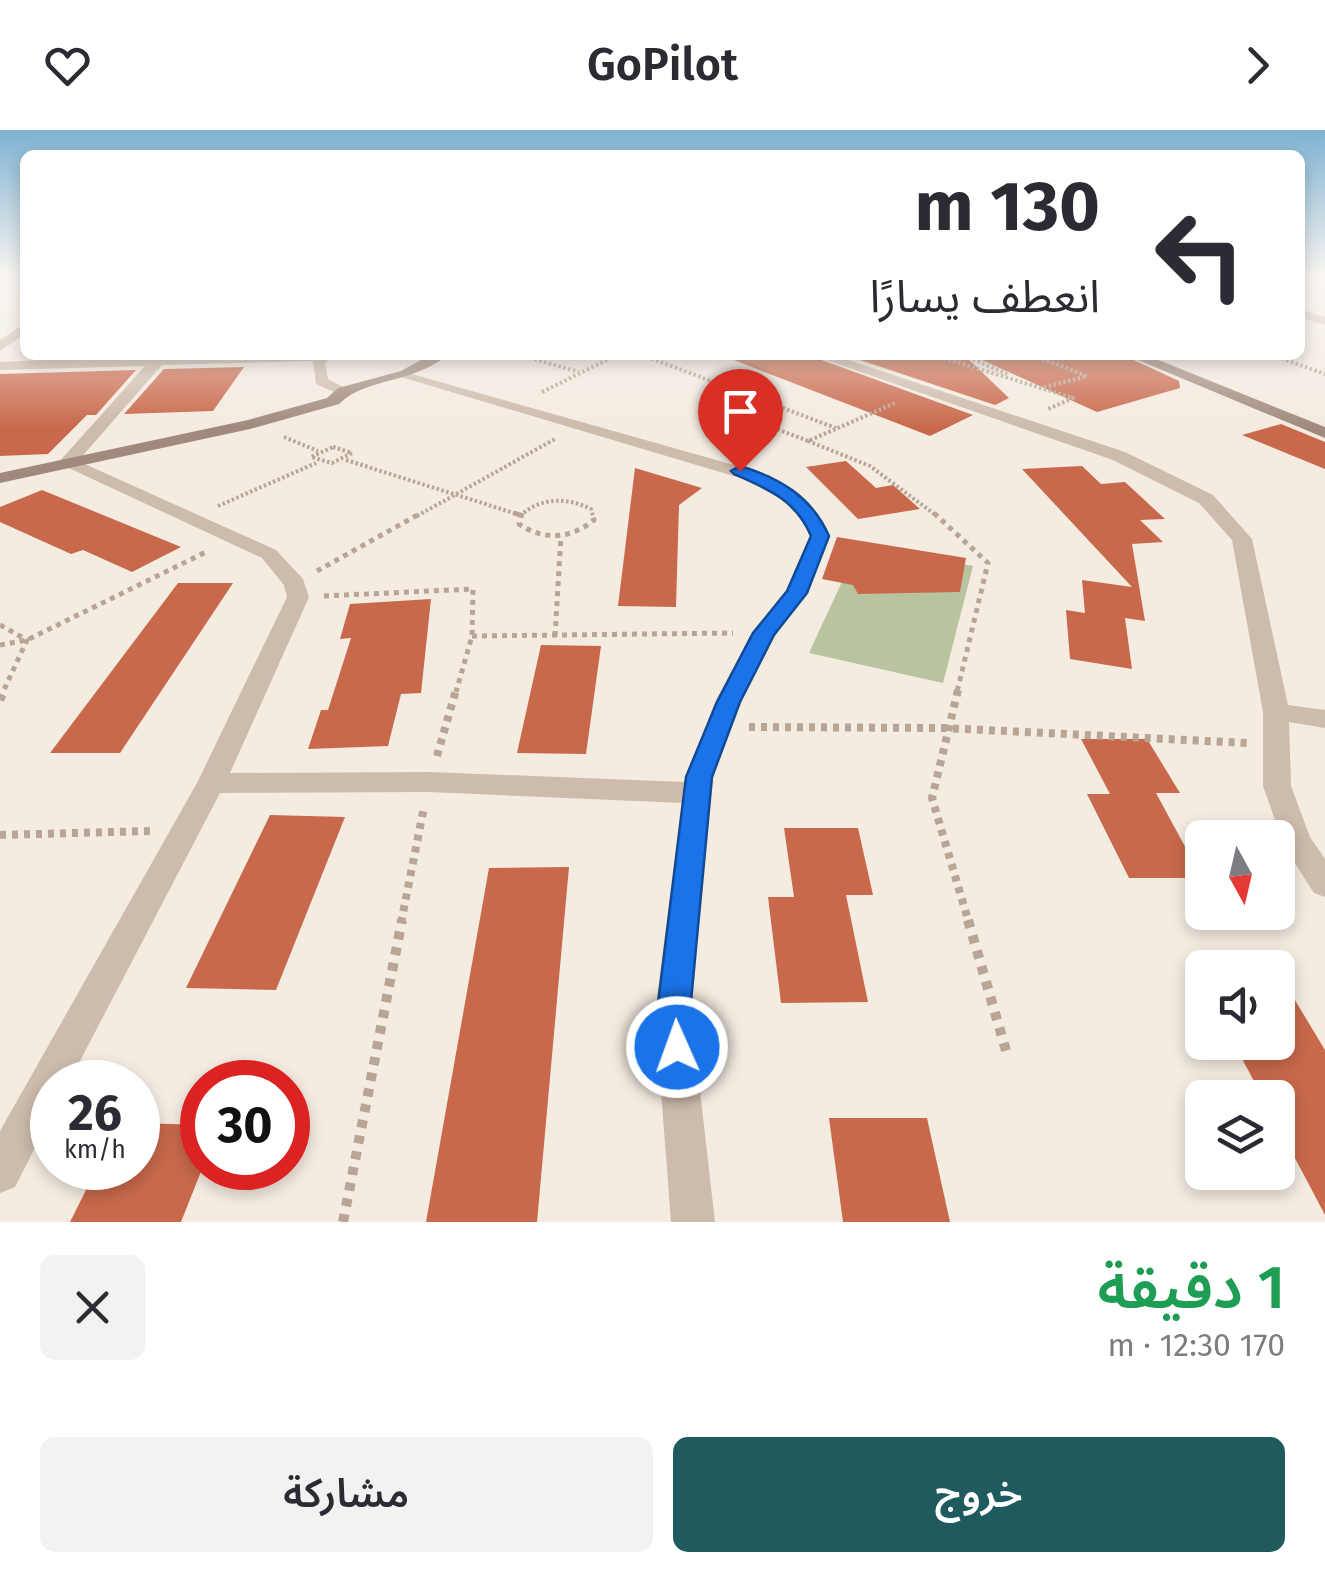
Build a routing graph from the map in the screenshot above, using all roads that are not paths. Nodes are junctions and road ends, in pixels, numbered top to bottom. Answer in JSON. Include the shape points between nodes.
{"nodes":[{"id":1,"x":20,"y":332,"type":"edge"},
{"id":2,"x":0,"y":348,"type":"edge"},
{"id":3,"x":107,"y":360,"type":"edge"},
{"id":4,"x":158,"y":360,"type":"edge"},
{"id":5,"x":322,"y":360,"type":"edge"},
{"id":6,"x":431,"y":360,"type":"edge"},
{"id":7,"x":835,"y":360,"type":"edge"},
{"id":8,"x":1145,"y":360,"type":"edge"},
{"id":9,"x":1177,"y":360,"type":"edge"},
{"id":10,"x":0,"y":366,"type":"edge"},
{"id":11,"x":406,"y":374,"type":"junction"},
{"id":12,"x":343,"y":391,"type":"junction"},
{"id":13,"x":1325,"y":418,"type":"edge"},
{"id":14,"x":1325,"y":433,"type":"edge"},
{"id":15,"x":67,"y":464,"type":"junction"},
{"id":16,"x":0,"y":478,"type":"edge"},
{"id":17,"x":1276,"y":712,"type":"junction"},
{"id":18,"x":1325,"y":720,"type":"edge"},
{"id":19,"x":211,"y":783,"type":"junction"},
{"id":20,"x":696,"y":793,"type":"junction"},
{"id":21,"x":1325,"y":884,"type":"edge"},
{"id":22,"x":0,"y":1172,"type":"edge"},
{"id":23,"x":694,"y":1222,"type":"edge"}],
"edges":[{"from":1,"to":2,"type":"street"},
{"from":3,"to":10,"type":"street"},
{"from":4,"to":15,"type":"street"},
{"from":5,"to":12,"type":"street","via":[[322,381]]},
{"from":6,"to":11,"type":"street"},
{"from":7,"to":17,"type":"street","via":[[1166,477],[1226,517],[1242,539]]},
{"from":8,"to":14,"type":"street"},
{"from":9,"to":13,"type":"street"},
{"from":11,"to":12,"type":"street"},
{"from":11,"to":20,"type":"street","via":[[716,462],[785,490],[811,515],[820,536],[797,593],[764,633],[718,726]]},
{"from":12,"to":15,"type":"street","via":[[332,401],[234,429]]},
{"from":15,"to":16,"type":"street"},
{"from":15,"to":19,"type":"street","via":[[238,536],[269,554],[296,590]]},
{"from":17,"to":18,"type":"street"},
{"from":17,"to":21,"type":"street","via":[[1277,786],[1296,840]]},
{"from":19,"to":20,"type":"street","via":[[429,782]]},
{"from":19,"to":22,"type":"street"},
{"from":20,"to":23,"type":"street","via":[[674,1012]]}]}
